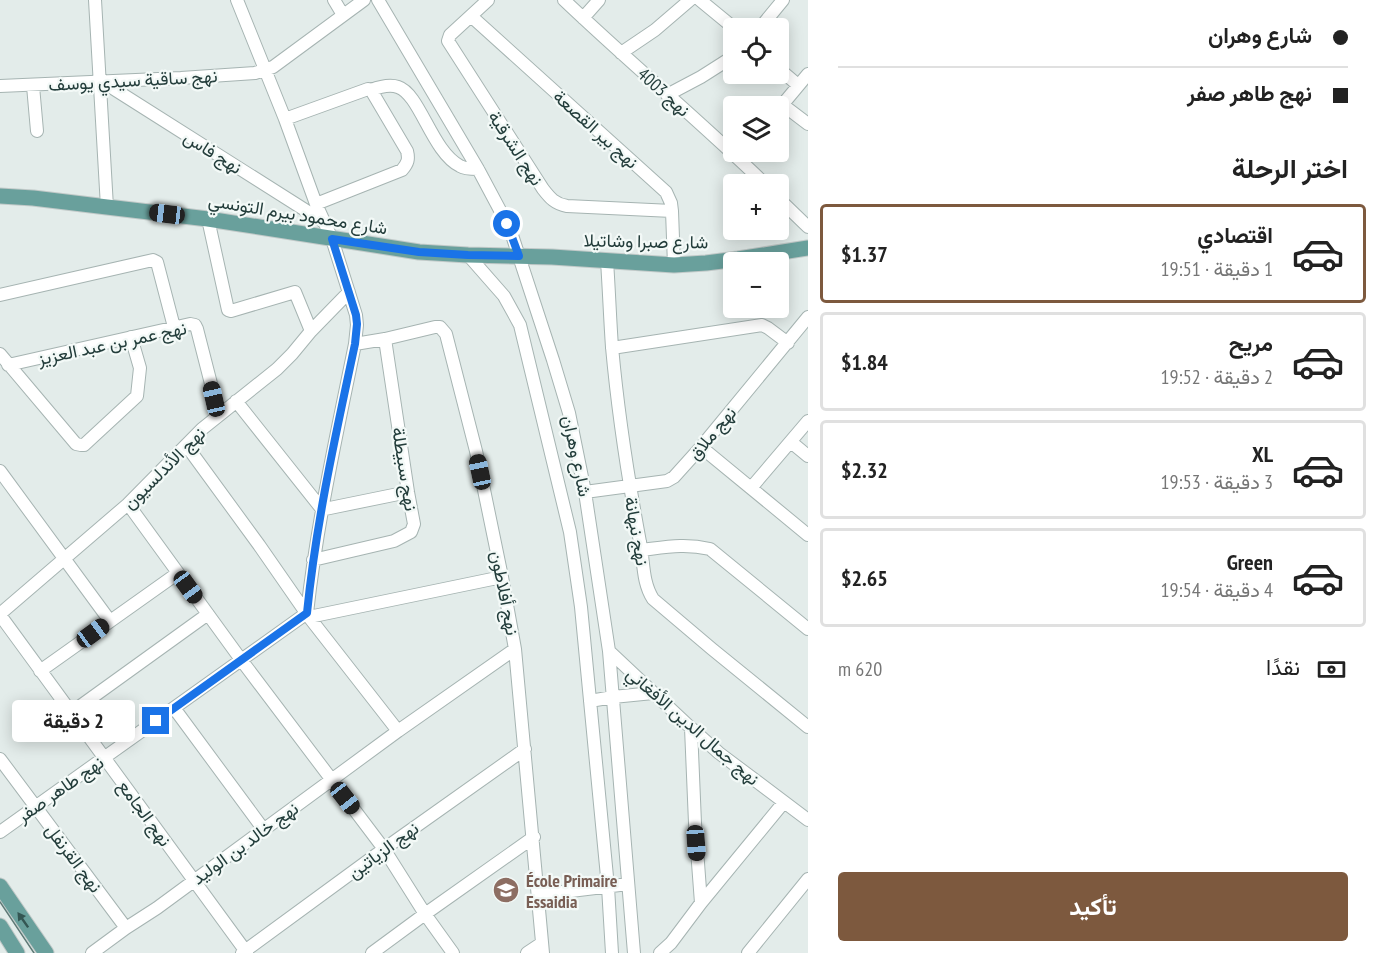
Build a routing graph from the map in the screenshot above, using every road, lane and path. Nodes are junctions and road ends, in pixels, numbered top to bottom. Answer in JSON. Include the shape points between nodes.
{"nodes":[{"id":1,"x":95,"y":0,"type":"edge"},
{"id":2,"x":237,"y":0,"type":"edge"},
{"id":3,"x":334,"y":0,"type":"edge"},
{"id":4,"x":364,"y":0,"type":"edge"},
{"id":5,"x":378,"y":0,"type":"edge"},
{"id":6,"x":488,"y":0,"type":"edge"},
{"id":7,"x":564,"y":0,"type":"edge"},
{"id":8,"x":599,"y":0,"type":"edge"},
{"id":9,"x":690,"y":0,"type":"edge"},
{"id":10,"x":700,"y":0,"type":"edge"},
{"id":11,"x":783,"y":0,"type":"edge"},
{"id":12,"x":343,"y":15,"type":"junction"},
{"id":13,"x":471,"y":16,"type":"junction"},
{"id":14,"x":583,"y":18,"type":"junction"},
{"id":15,"x":768,"y":18,"type":"edge"},
{"id":16,"x":723,"y":19,"type":"edge"},
{"id":17,"x":621,"y":52,"type":"junction"},
{"id":18,"x":723,"y":63,"type":"edge"},
{"id":19,"x":265,"y":70,"type":"junction"},
{"id":20,"x":808,"y":74,"type":"edge"},
{"id":21,"x":789,"y":77,"type":"edge"},
{"id":22,"x":101,"y":82,"type":"junction"},
{"id":23,"x":798,"y":85,"type":"junction"},
{"id":24,"x":0,"y":86,"type":"edge"},
{"id":25,"x":33,"y":86,"type":"junction"},
{"id":26,"x":371,"y":90,"type":"junction"},
{"id":27,"x":667,"y":95,"type":"junction"},
{"id":28,"x":789,"y":97,"type":"edge"},
{"id":29,"x":789,"y":112,"type":"edge"},
{"id":30,"x":285,"y":119,"type":"junction"},
{"id":31,"x":808,"y":124,"type":"edge"},
{"id":32,"x":37,"y":131,"type":"dead end"},
{"id":33,"x":723,"y":140,"type":"edge"},
{"id":34,"x":747,"y":162,"type":"edge"},
{"id":35,"x":478,"y":170,"type":"junction"},
{"id":36,"x":757,"y":174,"type":"edge"},
{"id":37,"x":0,"y":196,"type":"edge"},
{"id":38,"x":316,"y":204,"type":"junction"},
{"id":39,"x":107,"y":207,"type":"junction"},
{"id":40,"x":789,"y":209,"type":"edge"},
{"id":41,"x":672,"y":211,"type":"junction"},
{"id":42,"x":208,"y":219,"type":"junction"},
{"id":43,"x":324,"y":222,"type":"junction"},
{"id":44,"x":808,"y":227,"type":"edge"},
{"id":45,"x":332,"y":239,"type":"junction"},
{"id":46,"x":808,"y":248,"type":"edge"},
{"id":47,"x":468,"y":255,"type":"junction"},
{"id":48,"x":519,"y":256,"type":"junction"},
{"id":49,"x":607,"y":261,"type":"junction"},
{"id":50,"x":674,"y":265,"type":"junction"},
{"id":51,"x":349,"y":292,"type":"junction"},
{"id":52,"x":0,"y":295,"type":"edge"},
{"id":53,"x":808,"y":317,"type":"edge"},
{"id":54,"x":174,"y":327,"type":"junction"},
{"id":55,"x":311,"y":331,"type":"junction"},
{"id":56,"x":132,"y":337,"type":"junction"},
{"id":57,"x":385,"y":339,"type":"junction"},
{"id":58,"x":788,"y":343,"type":"junction"},
{"id":59,"x":355,"y":344,"type":"junction"},
{"id":60,"x":612,"y":348,"type":"junction"},
{"id":61,"x":0,"y":354,"type":"edge"},
{"id":62,"x":8,"y":365,"type":"junction"},
{"id":63,"x":236,"y":401,"type":"junction"},
{"id":64,"x":219,"y":415,"type":"junction"},
{"id":65,"x":808,"y":421,"type":"edge"},
{"id":66,"x":791,"y":442,"type":"junction"},
{"id":67,"x":186,"y":446,"type":"junction"},
{"id":68,"x":701,"y":447,"type":"junction"},
{"id":69,"x":808,"y":456,"type":"edge"},
{"id":70,"x":0,"y":471,"type":"edge"},
{"id":71,"x":630,"y":487,"type":"junction"},
{"id":72,"x":751,"y":488,"type":"junction"},
{"id":73,"x":408,"y":492,"type":"junction"},
{"id":74,"x":585,"y":492,"type":"junction"},
{"id":75,"x":128,"y":504,"type":"junction"},
{"id":76,"x":321,"y":508,"type":"junction"},
{"id":77,"x":808,"y":535,"type":"edge"},
{"id":78,"x":641,"y":550,"type":"junction"},
{"id":79,"x":65,"y":558,"type":"junction"},
{"id":80,"x":313,"y":560,"type":"junction"},
{"id":81,"x":178,"y":573,"type":"junction"},
{"id":82,"x":502,"y":577,"type":"junction"},
{"id":83,"x":208,"y":614,"type":"junction"},
{"id":84,"x":0,"y":615,"type":"edge"},
{"id":85,"x":308,"y":615,"type":"junction"},
{"id":86,"x":110,"y":621,"type":"junction"},
{"id":87,"x":808,"y":629,"type":"edge"},
{"id":88,"x":515,"y":648,"type":"junction"},
{"id":89,"x":609,"y":651,"type":"junction"},
{"id":90,"x":242,"y":661,"type":"junction"},
{"id":91,"x":40,"y":671,"type":"junction"},
{"id":92,"x":653,"y":693,"type":"junction"},
{"id":93,"x":613,"y":697,"type":"junction"},
{"id":94,"x":590,"y":701,"type":"junction"},
{"id":95,"x":174,"y":708,"type":"junction"},
{"id":96,"x":72,"y":712,"type":"junction"},
{"id":97,"x":808,"y":727,"type":"edge"},
{"id":98,"x":691,"y":728,"type":"junction"},
{"id":99,"x":398,"y":731,"type":"junction"},
{"id":100,"x":525,"y":749,"type":"junction"},
{"id":101,"x":104,"y":758,"type":"junction"},
{"id":102,"x":0,"y":759,"type":"edge"},
{"id":103,"x":332,"y":781,"type":"junction"},
{"id":104,"x":784,"y":802,"type":"junction"},
{"id":105,"x":34,"y":806,"type":"junction"},
{"id":106,"x":808,"y":820,"type":"edge"},
{"id":107,"x":264,"y":830,"type":"junction"},
{"id":108,"x":0,"y":832,"type":"edge"},
{"id":109,"x":534,"y":837,"type":"junction"},
{"id":110,"x":384,"y":849,"type":"junction"},
{"id":111,"x":808,"y":879,"type":"edge"},
{"id":112,"x":195,"y":880,"type":"junction"},
{"id":113,"x":628,"y":884,"type":"junction"},
{"id":114,"x":0,"y":886,"type":"edge"},
{"id":115,"x":608,"y":887,"type":"junction"},
{"id":116,"x":538,"y":895,"type":"junction"},
{"id":117,"x":701,"y":903,"type":"junction"},
{"id":118,"x":425,"y":914,"type":"junction"},
{"id":119,"x":0,"y":926,"type":"edge"},
{"id":120,"x":126,"y":928,"type":"junction"},
{"id":121,"x":543,"y":948,"type":"edge"},
{"id":122,"x":245,"y":952,"type":"edge"},
{"id":123,"x":17,"y":953,"type":"edge"},
{"id":124,"x":46,"y":953,"type":"edge"},
{"id":125,"x":92,"y":953,"type":"edge"},
{"id":126,"x":372,"y":953,"type":"edge"},
{"id":127,"x":453,"y":953,"type":"edge"},
{"id":128,"x":527,"y":953,"type":"edge"},
{"id":129,"x":612,"y":953,"type":"edge"},
{"id":130,"x":634,"y":953,"type":"edge"},
{"id":131,"x":660,"y":953,"type":"edge"},
{"id":132,"x":748,"y":953,"type":"edge"}],
"edges":[{"from":1,"to":22,"type":"street"},
{"from":2,"to":19,"type":"street"},
{"from":3,"to":12,"type":"street"},
{"from":4,"to":12,"type":"street"},
{"from":5,"to":35,"type":"street","name":"شارع وهران"},
{"from":6,"to":13,"type":"street","name":"نهج الشرقية"},
{"from":7,"to":14,"type":"street","name":"نهج 4003"},
{"from":8,"to":14,"type":"street"},
{"from":9,"to":17,"type":"street","via":[[656,30]]},
{"from":10,"to":16,"type":"street"},
{"from":11,"to":15,"type":"street"},
{"from":12,"to":19,"type":"street"},
{"from":13,"to":41,"type":"street","name":"نهج بير القصعة","via":[[666,192]]},
{"from":13,"to":41,"type":"street","name":"نهج الشرقية","via":[[450,35],[449,45],[550,198],[567,206]]},
{"from":14,"to":17,"type":"street","name":"نهج 4003"},
{"from":17,"to":27,"type":"street","name":"نهج 4003"},
{"from":18,"to":27,"type":"street"},
{"from":19,"to":22,"type":"street","name":"نهج ساقية سيدي يوسف"},
{"from":19,"to":30,"type":"street"},
{"from":20,"to":23,"type":"street"},
{"from":21,"to":23,"type":"street"},
{"from":22,"to":25,"type":"street","name":"نهج ساقية سيدي يوسف"},
{"from":22,"to":39,"type":"street"},
{"from":22,"to":43,"type":"street","name":"نهج فاس"},
{"from":23,"to":28,"type":"street"},
{"from":24,"to":25,"type":"street","name":"نهج ساقية سيدي يوسف"},
{"from":25,"to":32,"type":"street"},
{"from":26,"to":30,"type":"street"},
{"from":26,"to":35,"type":"street","via":[[400,87],[447,156],[461,167]]},
{"from":26,"to":38,"type":"street","via":[[407,151],[407,164],[402,170]]},
{"from":27,"to":33,"type":"street","name":"نهج 4003"},
{"from":29,"to":31,"type":"street"},
{"from":30,"to":38,"type":"street"},
{"from":34,"to":36,"type":"street","name":"نهج 4003"},
{"from":35,"to":48,"type":"street","name":"شارع وهران","via":[[510,229]]},
{"from":37,"to":39,"type":"main road","name":"شارع محمود بيرم التونسي"},
{"from":38,"to":43,"type":"street"},
{"from":39,"to":42,"type":"main road","name":"شارع محمود بيرم التونسي"},
{"from":40,"to":44,"type":"street"},
{"from":41,"to":50,"type":"street","name":"نهج بير القصعة"},
{"from":42,"to":45,"type":"main road","name":"شارع محمود بيرم التونسي"},
{"from":42,"to":55,"type":"street","via":[[228,310],[295,292]]},
{"from":43,"to":45,"type":"street"},
{"from":45,"to":47,"type":"main road","name":"شارع محمود بيرم التونسي"},
{"from":45,"to":51,"type":"street"},
{"from":46,"to":50,"type":"main road","name":"شارع صبرا وشاتيلا"},
{"from":47,"to":48,"type":"main road","name":"شارع محمود بيرم التونسي"},
{"from":47,"to":94,"type":"street","via":[[504,296],[520,325],[570,532]]},
{"from":48,"to":49,"type":"main road","name":"شارع صبرا وشاتيلا"},
{"from":48,"to":74,"type":"street","name":"شارع وهران","via":[[569,413]]},
{"from":49,"to":50,"type":"main road","name":"شارع صبرا وشاتيلا"},
{"from":49,"to":60,"type":"street","name":"نهج نبهانة"},
{"from":51,"to":55,"type":"street","name":"نهج الأندلسيون"},
{"from":51,"to":59,"type":"street","via":[[357,320]]},
{"from":52,"to":54,"type":"street","via":[[153,260],[157,262]]},
{"from":53,"to":58,"type":"street","name":"نهج ملاق"},
{"from":54,"to":56,"type":"street","name":"نهج عمر بن عبد العزيز"},
{"from":54,"to":64,"type":"street","name":"نهج عمر بن عبد العزيز","via":[[190,324],[198,329]]},
{"from":55,"to":63,"type":"street","name":"نهج الأندلسيون","via":[[277,369]]},
{"from":56,"to":62,"type":"street","name":"نهج عمر بن عبد العزيز"},
{"from":56,"to":62,"type":"street","via":[[140,368],[137,396],[84,445],[76,444]]},
{"from":57,"to":59,"type":"street","name":"نهج أفلاطون"},
{"from":57,"to":73,"type":"street","name":"نهج سبيطلة"},
{"from":57,"to":82,"type":"street","name":"نهج أفلاطون","via":[[435,327],[446,334]]},
{"from":58,"to":60,"type":"street","via":[[762,326]]},
{"from":58,"to":68,"type":"street","name":"نهج ملاق"},
{"from":59,"to":76,"type":"street"},
{"from":60,"to":71,"type":"street","name":"نهج نبهانة"},
{"from":61,"to":62,"type":"street"},
{"from":63,"to":64,"type":"street","name":"نهج الأندلسيون"},
{"from":63,"to":76,"type":"street"},
{"from":64,"to":67,"type":"street","name":"نهج الأندلسيون"},
{"from":65,"to":66,"type":"street"},
{"from":66,"to":69,"type":"street"},
{"from":66,"to":72,"type":"street"},
{"from":67,"to":75,"type":"street","name":"نهج الأندلسيون"},
{"from":67,"to":85,"type":"street"},
{"from":68,"to":71,"type":"street","name":"نهج ملاق","via":[[670,480]]},
{"from":68,"to":72,"type":"street"},
{"from":70,"to":79,"type":"street"},
{"from":71,"to":74,"type":"street","name":"نهج ملاق"},
{"from":71,"to":78,"type":"street","name":"نهج نبهانة"},
{"from":72,"to":77,"type":"street"},
{"from":73,"to":76,"type":"street"},
{"from":73,"to":80,"type":"street","name":"نهج سبيطلة","via":[[414,524],[411,532],[394,541]]},
{"from":74,"to":89,"type":"street","name":"شارع وهران"},
{"from":75,"to":79,"type":"street","name":"نهج الأندلسيون"},
{"from":75,"to":81,"type":"street"},
{"from":76,"to":80,"type":"street"},
{"from":78,"to":87,"type":"street","via":[[683,545],[710,549]]},
{"from":78,"to":97,"type":"street","name":"نهج نبهانة","via":[[645,582],[653,599]]},
{"from":79,"to":84,"type":"street","name":"نهج الأندلسيون"},
{"from":79,"to":86,"type":"street"},
{"from":80,"to":85,"type":"street"},
{"from":81,"to":83,"type":"street"},
{"from":81,"to":86,"type":"street"},
{"from":82,"to":85,"type":"street"},
{"from":82,"to":88,"type":"street","name":"نهج أفلاطون"},
{"from":83,"to":90,"type":"street"},
{"from":83,"to":96,"type":"street"},
{"from":84,"to":91,"type":"street","name":"نهج الجامع"},
{"from":85,"to":90,"type":"street","name":"نهج طاهر صفر"},
{"from":85,"to":99,"type":"street"},
{"from":86,"to":91,"type":"street"},
{"from":88,"to":99,"type":"street","name":"نهج خالد بن الوليد"},
{"from":88,"to":100,"type":"street","name":"نهج أفلاطون"},
{"from":89,"to":92,"type":"street","name":"نهج جمال الدين الأفغاني"},
{"from":89,"to":93,"type":"street","name":"شارع وهران"},
{"from":90,"to":95,"type":"street","name":"نهج طاهر صفر"},
{"from":90,"to":103,"type":"street"},
{"from":91,"to":96,"type":"street","name":"نهج الجامع"},
{"from":92,"to":93,"type":"street"},
{"from":92,"to":98,"type":"street","name":"نهج جمال الدين الأفغاني"},
{"from":93,"to":94,"type":"street"},
{"from":93,"to":113,"type":"street","name":"شارع وهران"},
{"from":94,"to":115,"type":"street"},
{"from":95,"to":101,"type":"street","name":"نهج طاهر صفر"},
{"from":95,"to":107,"type":"street"},
{"from":96,"to":101,"type":"street","name":"نهج الجامع"},
{"from":98,"to":104,"type":"street","name":"نهج جمال الدين الأفغاني"},
{"from":98,"to":117,"type":"street"},
{"from":99,"to":103,"type":"street","name":"نهج خالد بن الوليد"},
{"from":100,"to":109,"type":"street","name":"نهج أفلاطون"},
{"from":100,"to":110,"type":"street","name":"نهج الزياتين"},
{"from":101,"to":105,"type":"street","name":"نهج طاهر صفر"},
{"from":101,"to":112,"type":"street","name":"نهج الجامع"},
{"from":102,"to":105,"type":"street","name":"نهج القرنفل"},
{"from":103,"to":107,"type":"street","name":"نهج خالد بن الوليد"},
{"from":103,"to":110,"type":"street"},
{"from":104,"to":106,"type":"street","name":"نهج جمال الدين الأفغاني"},
{"from":104,"to":117,"type":"street"},
{"from":105,"to":108,"type":"street","name":"نهج طاهر صفر"},
{"from":105,"to":120,"type":"street","name":"نهج القرنفل"},
{"from":107,"to":112,"type":"street","name":"نهج خالد بن الوليد"},
{"from":109,"to":116,"type":"street","name":"نهج أفلاطون"},
{"from":109,"to":118,"type":"street"},
{"from":110,"to":118,"type":"street"},
{"from":110,"to":122,"type":"street","name":"نهج الزياتين"},
{"from":111,"to":132,"type":"street"},
{"from":112,"to":120,"type":"street","name":"نهج خالد بن الوليد"},
{"from":112,"to":122,"type":"street","name":"نهج الجامع"},
{"from":113,"to":115,"type":"street"},
{"from":113,"to":130,"type":"street","name":"شارع وهران"},
{"from":124,"to":114,"type":"main road","one_way":true},
{"from":115,"to":116,"type":"street"},
{"from":115,"to":129,"type":"street"},
{"from":116,"to":121,"type":"street","name":"نهج أفلاطون"},
{"from":117,"to":131,"type":"street"},
{"from":118,"to":126,"type":"street"},
{"from":118,"to":127,"type":"street"},
{"from":119,"to":123,"type":"main road"},
{"from":120,"to":125,"type":"street","name":"نهج خالد بن الوليد"},
{"from":121,"to":128,"type":"street"}]}
